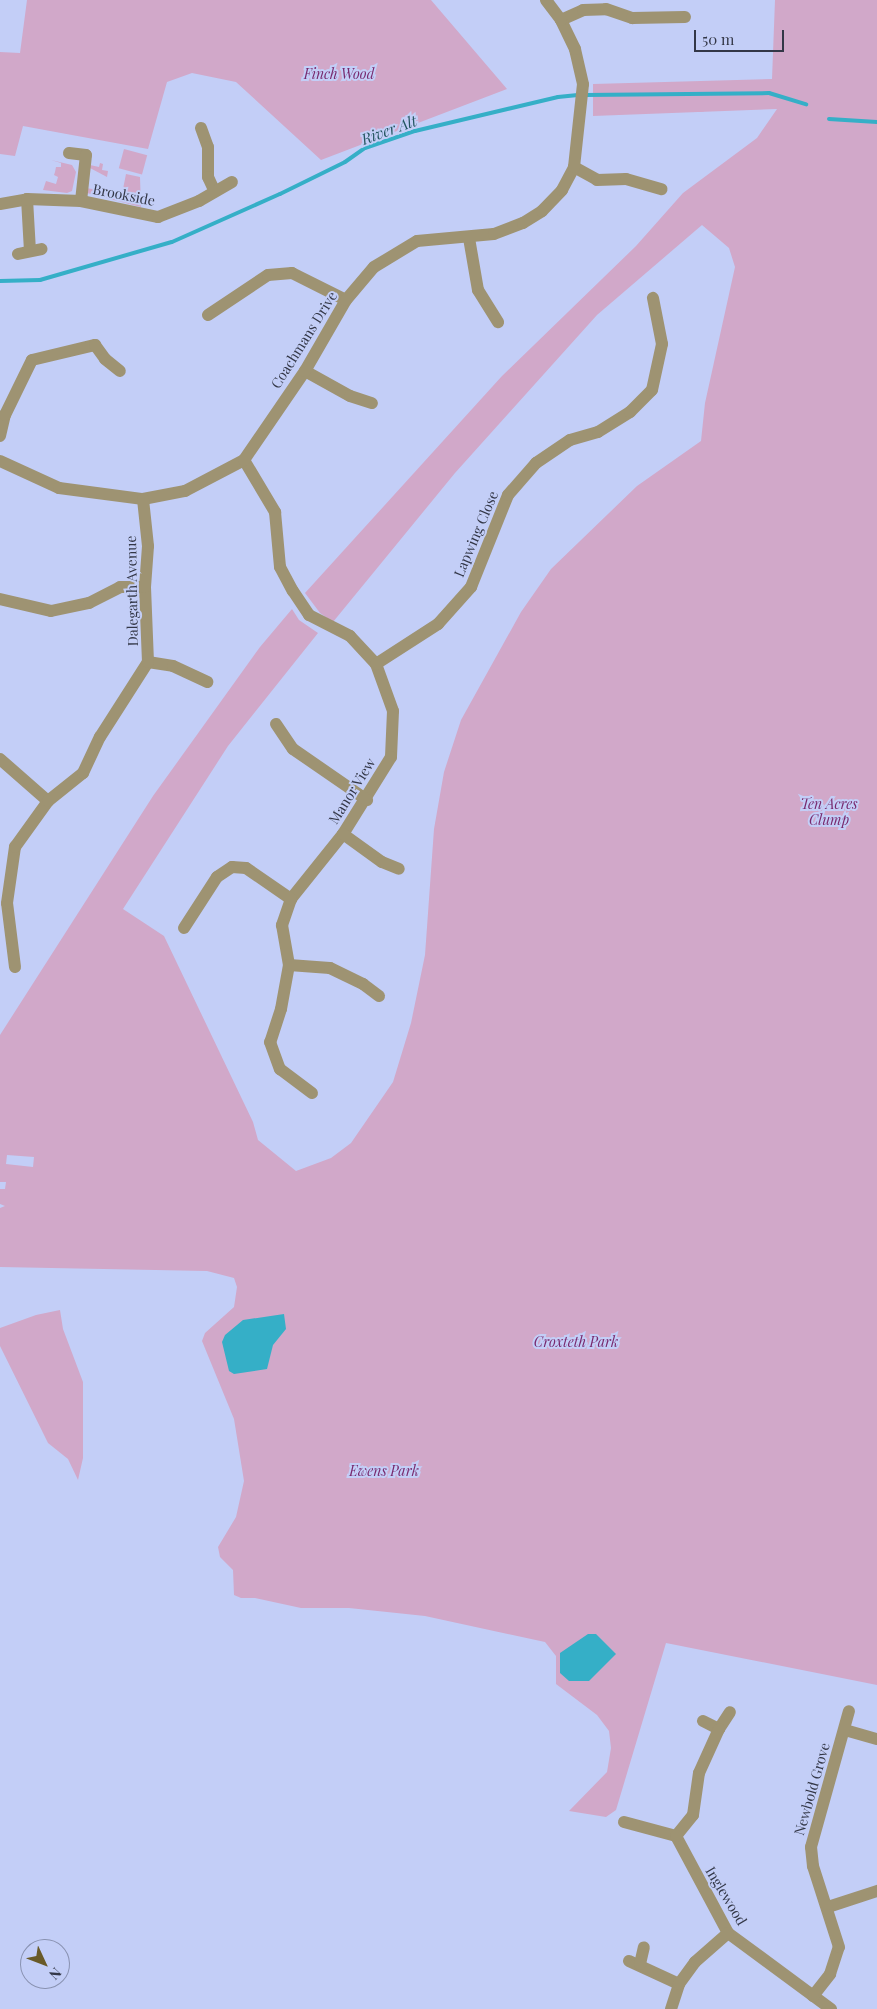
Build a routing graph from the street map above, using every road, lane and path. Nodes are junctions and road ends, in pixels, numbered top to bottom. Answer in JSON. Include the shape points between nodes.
{"nodes":[{"id":1,"x":546,"y":0,"type":"edge"},
{"id":2,"x":685,"y":17,"type":"dead end"},
{"id":3,"x":561,"y":20,"type":"junction"},
{"id":4,"x":200,"y":129,"type":"dead end"},
{"id":5,"x":69,"y":153,"type":"dead end"},
{"id":6,"x":574,"y":167,"type":"junction"},
{"id":7,"x":232,"y":182,"type":"dead end"},
{"id":8,"x":662,"y":189,"type":"dead end"},
{"id":9,"x":214,"y":190,"type":"junction"},
{"id":10,"x":27,"y":199,"type":"junction"},
{"id":11,"x":81,"y":201,"type":"junction"},
{"id":12,"x":0,"y":204,"type":"edge"},
{"id":13,"x":469,"y":238,"type":"junction"},
{"id":14,"x":30,"y":251,"type":"dead end"},
{"id":15,"x":653,"y":298,"type":"dead end"},
{"id":16,"x":346,"y":300,"type":"junction"},
{"id":17,"x":208,"y":316,"type":"dead end"},
{"id":18,"x":498,"y":322,"type":"dead end"},
{"id":19,"x":120,"y":371,"type":"dead end"},
{"id":20,"x":305,"y":371,"type":"junction"},
{"id":21,"x":372,"y":403,"type":"dead end"},
{"id":22,"x":0,"y":436,"type":"edge"},
{"id":23,"x":244,"y":460,"type":"junction"},
{"id":24,"x":0,"y":461,"type":"edge"},
{"id":25,"x":143,"y":499,"type":"junction"},
{"id":26,"x":145,"y":587,"type":"junction"},
{"id":27,"x":0,"y":599,"type":"edge"},
{"id":28,"x":148,"y":662,"type":"junction"},
{"id":29,"x":376,"y":664,"type":"junction"},
{"id":30,"x":207,"y":682,"type":"dead end"},
{"id":31,"x":276,"y":724,"type":"dead end"},
{"id":32,"x":0,"y":759,"type":"edge"},
{"id":33,"x":367,"y":800,"type":"junction"},
{"id":34,"x":48,"y":801,"type":"junction"},
{"id":35,"x":343,"y":834,"type":"junction"},
{"id":36,"x":399,"y":869,"type":"dead end"},
{"id":37,"x":291,"y":899,"type":"junction"},
{"id":38,"x":184,"y":928,"type":"dead end"},
{"id":39,"x":289,"y":966,"type":"junction"},
{"id":40,"x":15,"y":967,"type":"dead end"},
{"id":41,"x":379,"y":996,"type":"dead end"},
{"id":42,"x":312,"y":1093,"type":"dead end"},
{"id":43,"x":850,"y":1711,"type":"dead end"},
{"id":44,"x":730,"y":1712,"type":"dead end"},
{"id":45,"x":703,"y":1720,"type":"dead end"},
{"id":46,"x":719,"y":1729,"type":"junction"},
{"id":47,"x":845,"y":1730,"type":"junction"},
{"id":48,"x":877,"y":1739,"type":"edge"},
{"id":49,"x":624,"y":1822,"type":"dead end"},
{"id":50,"x":676,"y":1836,"type":"junction"},
{"id":51,"x":877,"y":1891,"type":"edge"},
{"id":52,"x":828,"y":1907,"type":"junction"},
{"id":53,"x":728,"y":1933,"type":"junction"},
{"id":54,"x":644,"y":1947,"type":"dead end"},
{"id":55,"x":679,"y":1984,"type":"junction"},
{"id":56,"x":813,"y":1996,"type":"junction"},
{"id":57,"x":670,"y":2009,"type":"edge"},
{"id":58,"x":831,"y":2009,"type":"edge"}],
"edges":[{"from":1,"to":3,"type":"street","name":"Coachmans Drive"},
{"from":2,"to":3,"type":"street","via":[[632,18],[606,9],[583,10]]},
{"from":3,"to":6,"type":"street","name":"Coachmans Drive","via":[[575,49],[582,88]]},
{"from":4,"to":9,"type":"street","via":[[208,148],[208,177]]},
{"from":5,"to":11,"type":"street","name":"Brookside","via":[[86,155]]},
{"from":6,"to":8,"type":"street","via":[[597,180],[626,179]]},
{"from":6,"to":13,"type":"street","name":"Coachmans Drive","via":[[562,190],[542,211],[523,224]]},
{"from":7,"to":9,"type":"street","name":"Brookside"},
{"from":9,"to":11,"type":"street","name":"Brookside","via":[[199,201],[158,217]]},
{"from":10,"to":11,"type":"street","name":"Brookside"},
{"from":10,"to":12,"type":"street","name":"Brookside"},
{"from":10,"to":14,"type":"street"},
{"from":13,"to":16,"type":"street","name":"Coachmans Drive","via":[[417,241],[374,267]]},
{"from":13,"to":18,"type":"street","via":[[478,290]]},
{"from":15,"to":29,"type":"street","name":"Lapwing Close","via":[[662,344],[652,390],[630,412],[598,432],[570,440],[536,463],[508,495],[472,587],[438,624]]},
{"from":16,"to":17,"type":"street","via":[[292,273],[268,275]]},
{"from":16,"to":20,"type":"street","name":"Coachmans Drive"},
{"from":19,"to":22,"type":"street","via":[[95,345],[32,360],[5,415]]},
{"from":20,"to":21,"type":"street","via":[[350,396]]},
{"from":20,"to":23,"type":"street","name":"Coachmans Drive"},
{"from":23,"to":25,"type":"street","name":"Coachmans Drive","via":[[185,491]]},
{"from":23,"to":29,"type":"street","name":"Manor View","via":[[275,512],[280,567],[293,591],[309,615],[350,636]]},
{"from":24,"to":25,"type":"street","name":"Coachmans Drive","via":[[59,488]]},
{"from":25,"to":26,"type":"street","name":"Dalegarth Avenue","via":[[148,546]]},
{"from":26,"to":27,"type":"street","via":[[120,587],[88,603],[51,611]]},
{"from":26,"to":28,"type":"street","name":"Dalegarth Avenue"},
{"from":28,"to":30,"type":"street","via":[[173,666]]},
{"from":28,"to":34,"type":"street","name":"Dalegarth Avenue","via":[[100,737],[83,773]]},
{"from":29,"to":33,"type":"street","name":"Manor View","via":[[393,711],[391,757]]},
{"from":31,"to":33,"type":"street","via":[[293,749]]},
{"from":32,"to":34,"type":"street"},
{"from":33,"to":35,"type":"street","name":"Manor View"},
{"from":34,"to":40,"type":"street","name":"Dalegarth Avenue","via":[[15,847],[7,903]]},
{"from":35,"to":36,"type":"street","via":[[382,862]]},
{"from":35,"to":37,"type":"street","name":"Manor View"},
{"from":37,"to":38,"type":"street","via":[[246,868],[232,867],[217,877]]},
{"from":37,"to":39,"type":"street","name":"Manor View","via":[[282,926]]},
{"from":39,"to":41,"type":"street","via":[[330,968]]},
{"from":39,"to":42,"type":"street","name":"Manor View","via":[[281,1009],[270,1042],[280,1069]]},
{"from":43,"to":47,"type":"street","name":"Newbold Grove"},
{"from":44,"to":46,"type":"street"},
{"from":45,"to":46,"type":"street"},
{"from":46,"to":50,"type":"street","via":[[699,1773],[692,1815]]},
{"from":47,"to":48,"type":"street","name":"Newbold Grove"},
{"from":47,"to":52,"type":"street","name":"Newbold Grove","via":[[811,1847],[813,1866]]},
{"from":49,"to":50,"type":"street"},
{"from":50,"to":53,"type":"street","name":"Inglewood"},
{"from":51,"to":52,"type":"street"},
{"from":52,"to":56,"type":"street","name":"Newbold Grove","via":[[839,1947],[830,1974]]},
{"from":53,"to":55,"type":"street","via":[[708,1948]]},
{"from":53,"to":56,"type":"street","name":"Inglewood"},
{"from":54,"to":55,"type":"street","via":[[635,1963]]},
{"from":55,"to":57,"type":"street"},
{"from":56,"to":58,"type":"street","name":"Inglewood"}]}
